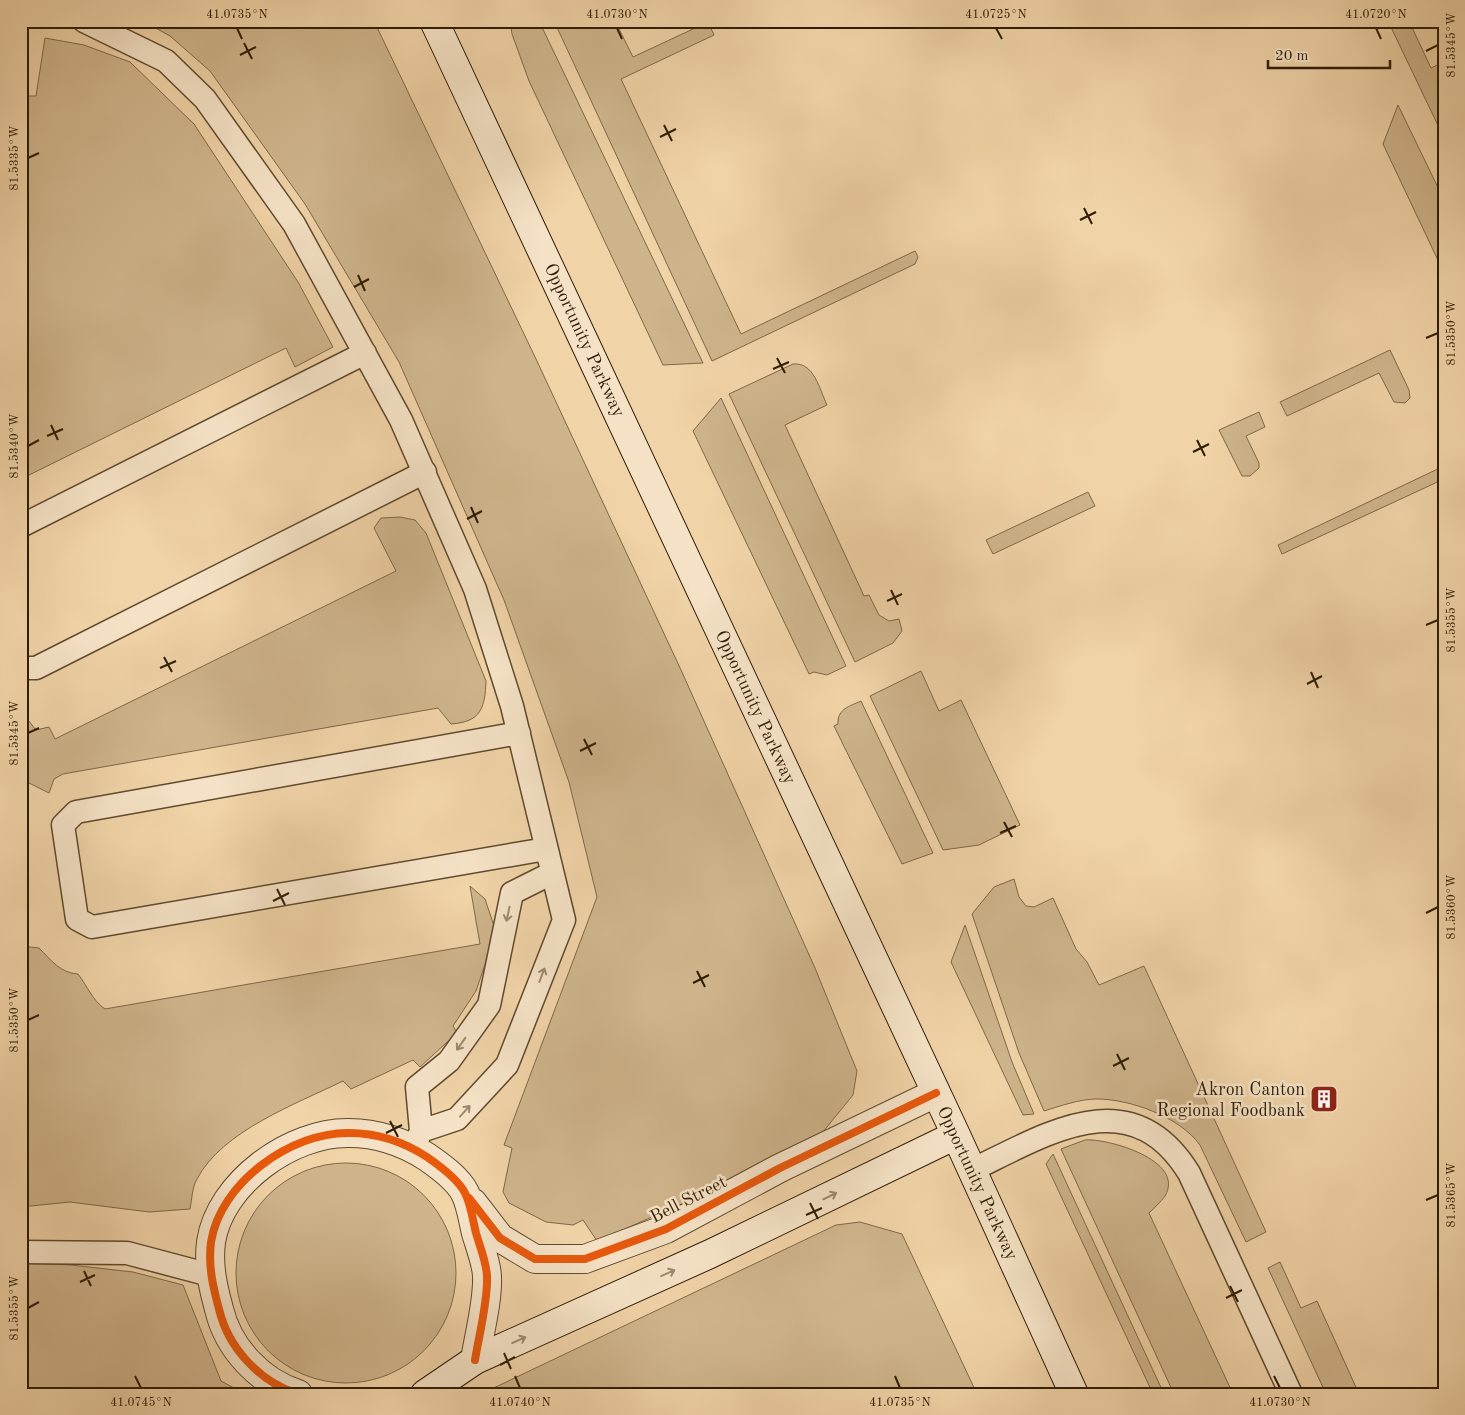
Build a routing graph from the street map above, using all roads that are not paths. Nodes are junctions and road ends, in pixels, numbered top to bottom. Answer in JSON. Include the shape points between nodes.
{"nodes":[{"id":1,"x":84,"y":21,"type":"edge"},
{"id":2,"x":434,"y":21,"type":"edge"},
{"id":3,"x":365,"y":353,"type":"junction"},
{"id":4,"x":425,"y":472,"type":"junction"},
{"id":5,"x":21,"y":526,"type":"edge"},
{"id":6,"x":21,"y":668,"type":"edge"},
{"id":7,"x":519,"y":733,"type":"junction"},
{"id":8,"x":546,"y":849,"type":"junction"},
{"id":9,"x":552,"y":873,"type":"junction"},
{"id":10,"x":936,"y":1093,"type":"junction"},
{"id":11,"x":956,"y":1135,"type":"junction"},
{"id":12,"x":417,"y":1140,"type":"junction"},
{"id":13,"x":972,"y":1170,"type":"junction"},
{"id":14,"x":465,"y":1193,"type":"junction"},
{"id":15,"x":21,"y":1252,"type":"edge"},
{"id":16,"x":210,"y":1275,"type":"junction"},
{"id":17,"x":475,"y":1360,"type":"junction"},
{"id":18,"x":298,"y":1394,"type":"edge"},
{"id":19,"x":425,"y":1394,"type":"edge"},
{"id":20,"x":1074,"y":1394,"type":"edge"},
{"id":21,"x":1291,"y":1394,"type":"edge"}],
"edges":[{"from":1,"to":3,"type":"lane","via":[[166,62],[205,99],[294,224]]},
{"from":2,"to":10,"type":"main road","name":"Opportunity Parkway"},
{"from":3,"to":4,"type":"lane","via":[[402,420]]},
{"from":3,"to":5,"type":"lane"},
{"from":4,"to":6,"type":"lane","via":[[36,668]]},
{"from":4,"to":7,"type":"lane","via":[[475,589]]},
{"from":7,"to":8,"type":"lane"},
{"from":7,"to":8,"type":"lane","via":[[76,812],[63,825],[77,919],[92,927]]},
{"from":8,"to":9,"type":"lane"},
{"from":9,"to":12,"type":"lane","one_way":true,"via":[[512,893],[489,1005],[449,1061],[417,1088]]},
{"from":12,"to":9,"type":"lane","one_way":true,"via":[[457,1119],[507,1064],[564,920]]},
{"from":10,"to":11,"type":"main road","name":"Opportunity Parkway"},
{"from":10,"to":14,"type":"main road","name":"Bell Street","via":[[780,1168],[666,1229],[585,1259],[535,1259],[500,1238]]},
{"from":11,"to":13,"type":"main road","name":"Opportunity Parkway"},
{"from":17,"to":11,"type":"main road","one_way":true,"via":[[710,1254]]},
{"from":12,"to":14,"type":"main road","name":"Bell Street"},
{"from":12,"to":16,"type":"main road","name":"Bell Street","via":[[348,1133],[307,1140],[269,1159],[242,1180],[223,1208],[211,1241]]},
{"from":13,"to":20,"type":"main road","name":"Opportunity Parkway"},
{"from":13,"to":21,"type":"lane","via":[[1049,1133],[1081,1122],[1125,1123],[1157,1137],[1171,1148],[1189,1173]]},
{"from":14,"to":17,"type":"main road","name":"Bell Street","via":[[488,1276]]},
{"from":15,"to":16,"type":"lane","via":[[127,1253]]},
{"from":16,"to":18,"type":"main road","name":"Bell Street","via":[[222,1322],[243,1357],[259,1372]]},
{"from":17,"to":19,"type":"main road"}]}
